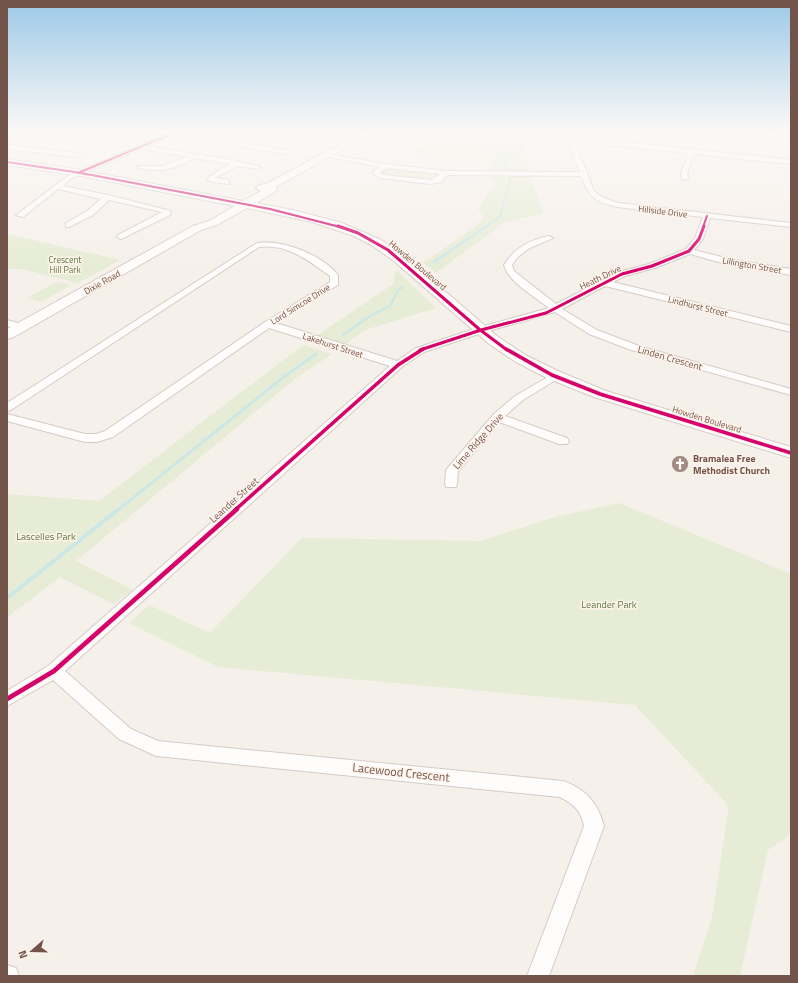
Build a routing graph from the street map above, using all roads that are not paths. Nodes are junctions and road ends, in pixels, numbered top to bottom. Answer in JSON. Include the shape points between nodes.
{"nodes":[{"id":1,"x":72,"y":177,"type":"edge"},
{"id":2,"x":98,"y":177,"type":"edge"},
{"id":3,"x":213,"y":177,"type":"edge"},
{"id":4,"x":287,"y":177,"type":"edge"},
{"id":5,"x":382,"y":177,"type":"edge"},
{"id":6,"x":441,"y":177,"type":"edge"},
{"id":7,"x":583,"y":177,"type":"edge"},
{"id":8,"x":226,"y":182,"type":"dead end"},
{"id":9,"x":57,"y":187,"type":"junction"},
{"id":10,"x":108,"y":197,"type":"junction"},
{"id":11,"x":239,"y":204,"type":"junction"},
{"id":12,"x":20,"y":216,"type":"dead end"},
{"id":13,"x":707,"y":216,"type":"junction"},
{"id":14,"x":69,"y":225,"type":"dead end"},
{"id":15,"x":791,"y":225,"type":"edge"},
{"id":16,"x":121,"y":237,"type":"dead end"},
{"id":17,"x":549,"y":238,"type":"dead end"},
{"id":18,"x":689,"y":252,"type":"junction"},
{"id":19,"x":791,"y":272,"type":"edge"},
{"id":20,"x":604,"y":283,"type":"junction"},
{"id":21,"x":556,"y":309,"type":"junction"},
{"id":22,"x":7,"y":322,"type":"edge"},
{"id":23,"x":268,"y":324,"type":"junction"},
{"id":24,"x":22,"y":327,"type":"junction"},
{"id":25,"x":791,"y":329,"type":"edge"},
{"id":26,"x":481,"y":330,"type":"junction"},
{"id":27,"x":7,"y":335,"type":"edge"},
{"id":28,"x":398,"y":365,"type":"junction"},
{"id":29,"x":555,"y":376,"type":"junction"},
{"id":30,"x":791,"y":392,"type":"edge"},
{"id":31,"x":7,"y":408,"type":"edge"},
{"id":32,"x":7,"y":417,"type":"edge"},
{"id":33,"x":497,"y":417,"type":"junction"},
{"id":34,"x":562,"y":441,"type":"dead end"},
{"id":35,"x":791,"y":453,"type":"edge"},
{"id":36,"x":451,"y":484,"type":"dead end"},
{"id":37,"x":54,"y":671,"type":"junction"},
{"id":38,"x":7,"y":699,"type":"edge"},
{"id":39,"x":538,"y":976,"type":"edge"}],
"edges":[{"from":1,"to":9,"type":"street"},
{"from":2,"to":11,"type":"street","name":"Howden Boulevard"},
{"from":3,"to":8,"type":"street","via":[[212,180]]},
{"from":4,"to":11,"type":"street","name":"Dixie Road","via":[[272,185],[272,189]]},
{"from":5,"to":6,"type":"street","via":[[431,182]]},
{"from":7,"to":13,"type":"street","name":"Hillside Drive","via":[[595,197],[604,201],[617,205]]},
{"from":9,"to":10,"type":"street"},
{"from":9,"to":12,"type":"street"},
{"from":10,"to":14,"type":"street","via":[[90,213]]},
{"from":10,"to":16,"type":"street","via":[[167,211]]},
{"from":11,"to":24,"type":"street","name":"Dixie Road","via":[[213,222]]},
{"from":11,"to":26,"type":"street","name":"Howden Boulevard","via":[[324,222],[364,236],[393,253]]},
{"from":13,"to":15,"type":"street","name":"Hillside Drive"},
{"from":13,"to":18,"type":"street","via":[[699,239]]},
{"from":17,"to":21,"type":"street","name":"Linden Crescent","via":[[536,240],[510,260],[508,265],[516,278]]},
{"from":18,"to":19,"type":"street","name":"Lillington Street","via":[[733,264]]},
{"from":18,"to":20,"type":"street","name":"Heath Drive","via":[[622,274]]},
{"from":20,"to":21,"type":"street","name":"Heath Drive"},
{"from":20,"to":25,"type":"street","name":"Lindhurst Street"},
{"from":21,"to":26,"type":"street","name":"Heath Drive"},
{"from":21,"to":30,"type":"street","name":"Linden Crescent","via":[[593,332],[634,348]]},
{"from":22,"to":24,"type":"street"},
{"from":23,"to":28,"type":"street","name":"Lakehurst Street"},
{"from":23,"to":31,"type":"street","name":"Lord Simcoe Drive","via":[[335,283],[334,275],[310,258],[281,245],[257,245]]},
{"from":23,"to":32,"type":"street","name":"Lord Simcoe Drive","via":[[109,434],[85,438]]},
{"from":24,"to":27,"type":"street","name":"Dixie Road"},
{"from":26,"to":28,"type":"street","name":"Leander Street","via":[[420,350]]},
{"from":26,"to":29,"type":"street","name":"Howden Boulevard","via":[[514,354]]},
{"from":28,"to":37,"type":"street","name":"Leander Street"},
{"from":29,"to":33,"type":"street","name":"Lime Ridge Drive","via":[[520,398]]},
{"from":29,"to":35,"type":"street","name":"Howden Boulevard","via":[[614,399]]},
{"from":33,"to":34,"type":"street"},
{"from":33,"to":36,"type":"street","name":"Lime Ridge Drive","via":[[452,470]]},
{"from":37,"to":38,"type":"street","name":"Leander Street"},
{"from":37,"to":39,"type":"street","name":"Lacewood Crescent","via":[[125,734],[156,748],[563,788],[580,799],[591,811],[594,826]]}]}
